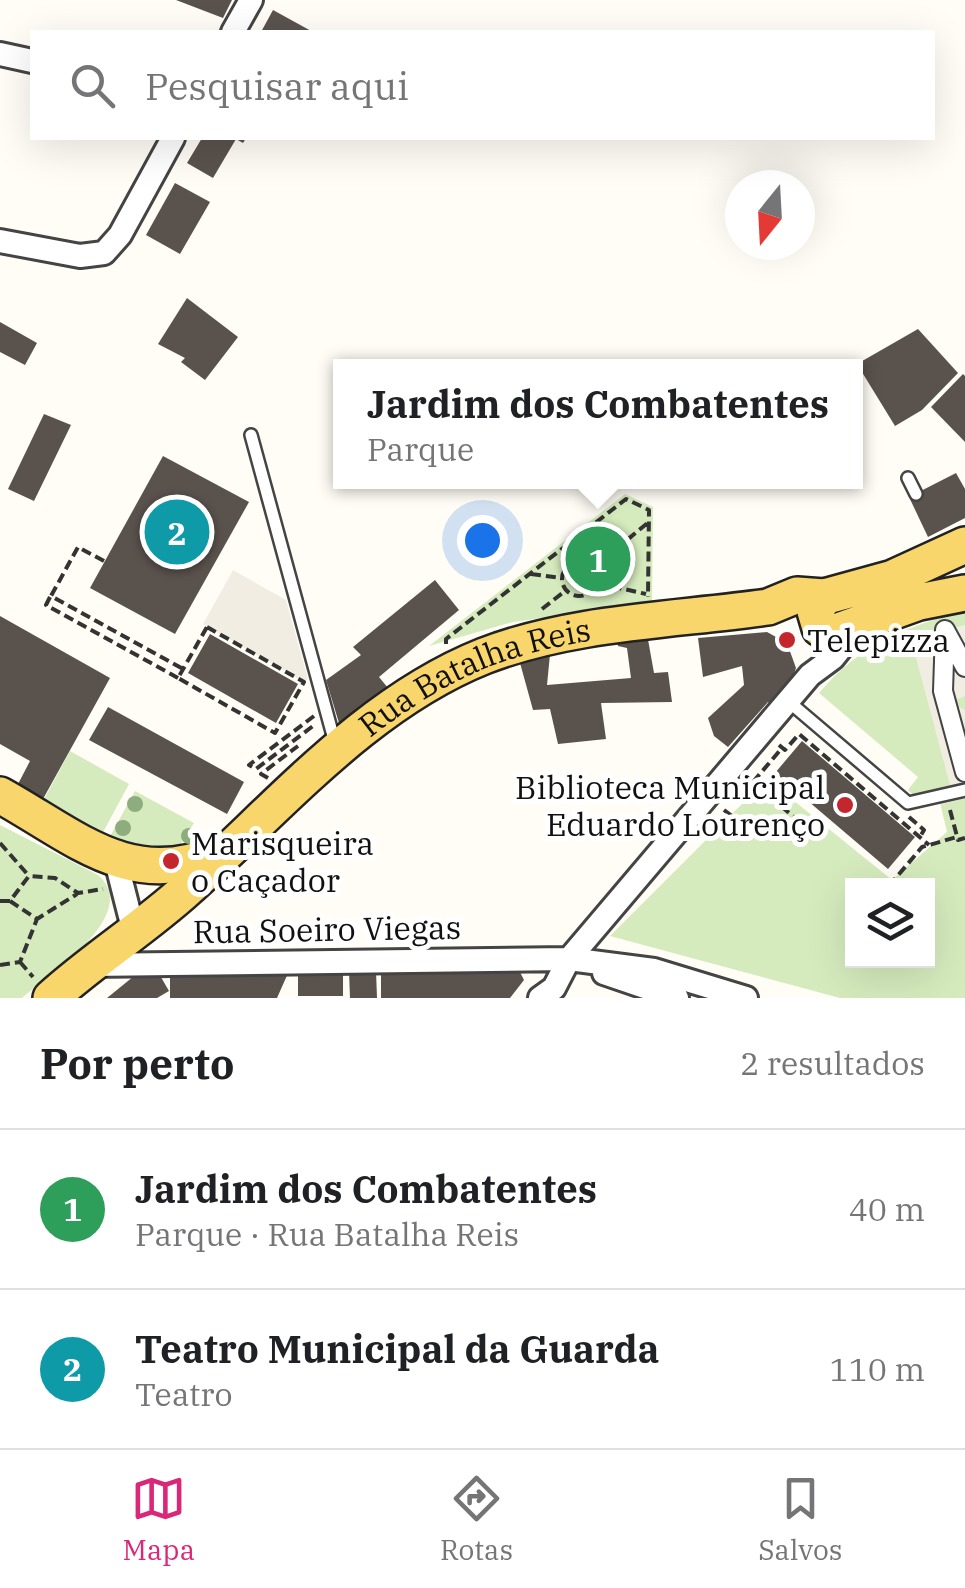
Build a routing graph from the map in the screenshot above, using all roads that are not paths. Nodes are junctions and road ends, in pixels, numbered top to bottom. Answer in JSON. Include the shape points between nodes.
{"nodes":[{"id":1,"x":251,"y":0,"type":"edge"},
{"id":2,"x":233,"y":30,"type":"edge"},
{"id":3,"x":0,"y":54,"type":"edge"},
{"id":4,"x":30,"y":61,"type":"edge"},
{"id":5,"x":173,"y":140,"type":"edge"},
{"id":6,"x":0,"y":241,"type":"edge"},
{"id":7,"x":251,"y":435,"type":"dead end"},
{"id":8,"x":908,"y":478,"type":"dead end"},
{"id":9,"x":916,"y":494,"type":"dead end"},
{"id":10,"x":948,"y":544,"type":"edge"},
{"id":11,"x":965,"y":593,"type":"edge"},
{"id":12,"x":821,"y":616,"type":"junction"},
{"id":13,"x":860,"y":625,"type":"junction"},
{"id":14,"x":965,"y":667,"type":"edge"},
{"id":15,"x":810,"y":675,"type":"junction"},
{"id":16,"x":788,"y":701,"type":"junction"},
{"id":17,"x":338,"y":752,"type":"junction"},
{"id":18,"x":965,"y":772,"type":"edge"},
{"id":19,"x":965,"y":790,"type":"edge"},
{"id":20,"x":0,"y":795,"type":"edge"},
{"id":21,"x":226,"y":850,"type":"junction"},
{"id":22,"x":116,"y":860,"type":"junction"},
{"id":23,"x":132,"y":916,"type":"junction"},
{"id":24,"x":568,"y":959,"type":"junction"},
{"id":25,"x":87,"y":965,"type":"junction"},
{"id":26,"x":51,"y":998,"type":"edge"},
{"id":27,"x":528,"y":998,"type":"edge"},
{"id":28,"x":540,"y":998,"type":"edge"},
{"id":29,"x":677,"y":998,"type":"edge"},
{"id":30,"x":746,"y":998,"type":"edge"}],
"edges":[{"from":1,"to":2,"type":"street"},
{"from":3,"to":4,"type":"street"},
{"from":5,"to":6,"type":"street","via":[[104,253],[80,256]]},
{"from":7,"to":17,"type":"lane"},
{"from":8,"to":9,"type":"lane"},
{"from":10,"to":12,"type":"main road"},
{"from":11,"to":13,"type":"main road"},
{"from":12,"to":13,"type":"main road","via":[[833,633]]},
{"from":12,"to":15,"type":"street"},
{"from":12,"to":17,"type":"main road","name":"Rua Batalha Reis","via":[[768,607],[648,609],[524,643],[445,674]]},
{"from":13,"to":15,"type":"street"},
{"from":14,"to":18,"type":"street","via":[[945,630],[943,691]]},
{"from":15,"to":16,"type":"street"},
{"from":16,"to":19,"type":"lane","via":[[908,803]]},
{"from":16,"to":24,"type":"street"},
{"from":17,"to":21,"type":"main road","name":"Rua Batalha Reis"},
{"from":20,"to":22,"type":"main road","name":"Rua Batalha Reis"},
{"from":21,"to":22,"type":"main road","name":"Rua Batalha Reis","via":[[183,868]]},
{"from":21,"to":23,"type":"main road","name":"Rua Batalha Reis","via":[[190,887]]},
{"from":22,"to":23,"type":"street"},
{"from":23,"to":25,"type":"main road","name":"Rua Batalha Reis"},
{"from":24,"to":25,"type":"street","name":"Rua Soeiro Viegas"},
{"from":24,"to":27,"type":"street","via":[[536,980]]},
{"from":24,"to":28,"type":"street","via":[[554,988]]},
{"from":24,"to":29,"type":"street"},
{"from":24,"to":30,"type":"street","via":[[654,970]]},
{"from":25,"to":26,"type":"main road","name":"Rua Batalha Reis"}]}
